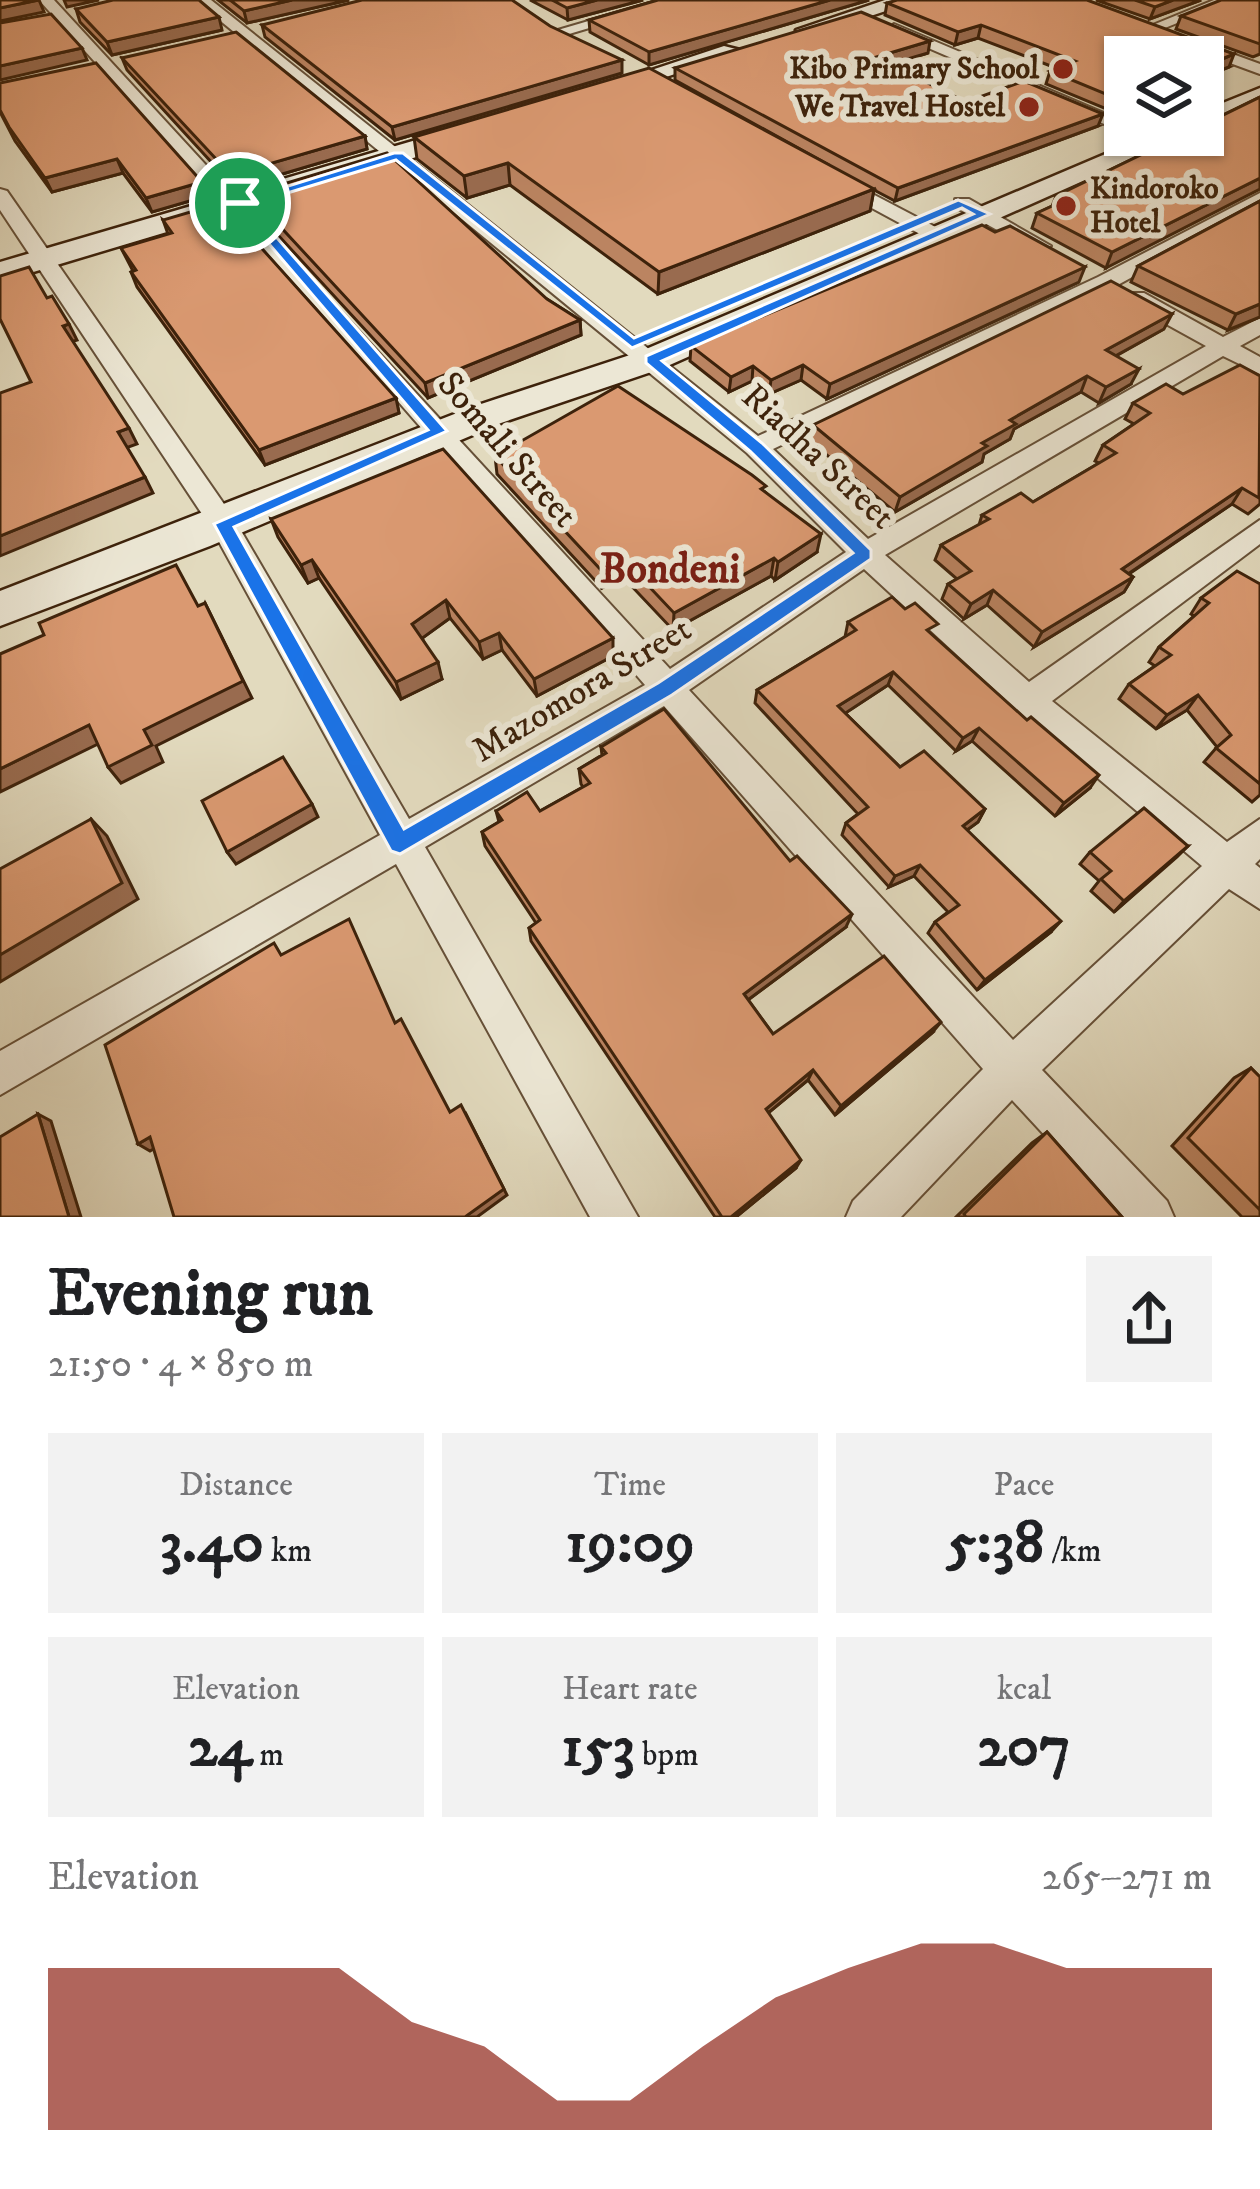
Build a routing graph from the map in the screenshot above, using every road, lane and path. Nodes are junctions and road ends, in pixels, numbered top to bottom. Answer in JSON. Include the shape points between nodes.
{"nodes":[{"id":1,"x":202,"y":0,"type":"edge"},
{"id":2,"x":676,"y":0,"type":"edge"},
{"id":3,"x":908,"y":0,"type":"edge"},
{"id":4,"x":1227,"y":0,"type":"edge"},
{"id":5,"x":58,"y":13,"type":"edge"},
{"id":6,"x":861,"y":14,"type":"junction"},
{"id":7,"x":542,"y":21,"type":"edge"},
{"id":8,"x":1130,"y":22,"type":"edge"},
{"id":9,"x":272,"y":27,"type":"edge"},
{"id":10,"x":1150,"y":29,"type":"junction"},
{"id":11,"x":249,"y":32,"type":"junction"},
{"id":12,"x":559,"y":32,"type":"junction"},
{"id":13,"x":228,"y":37,"type":"edge"},
{"id":14,"x":580,"y":43,"type":"edge"},
{"id":15,"x":1260,"y":70,"type":"edge"},
{"id":16,"x":1224,"y":87,"type":"edge"},
{"id":17,"x":1260,"y":95,"type":"edge"},
{"id":18,"x":575,"y":99,"type":"edge"},
{"id":19,"x":1224,"y":111,"type":"edge"},
{"id":20,"x":509,"y":120,"type":"edge"},
{"id":21,"x":1104,"y":121,"type":"edge"},
{"id":22,"x":1104,"y":141,"type":"edge"},
{"id":23,"x":398,"y":155,"type":"junction"},
{"id":24,"x":1108,"y":156,"type":"edge"},
{"id":25,"x":826,"y":175,"type":"edge"},
{"id":26,"x":0,"y":195,"type":"edge"},
{"id":27,"x":1260,"y":199,"type":"edge"},
{"id":28,"x":240,"y":203,"type":"junction"},
{"id":29,"x":973,"y":209,"type":"junction"},
{"id":30,"x":926,"y":230,"type":"junction"},
{"id":31,"x":44,"y":261,"type":"junction"},
{"id":32,"x":1086,"y":270,"type":"junction"},
{"id":33,"x":0,"y":272,"type":"edge"},
{"id":34,"x":1260,"y":326,"type":"edge"},
{"id":35,"x":1225,"y":346,"type":"junction"},
{"id":36,"x":642,"y":352,"type":"junction"},
{"id":37,"x":1260,"y":367,"type":"edge"},
{"id":38,"x":439,"y":431,"type":"junction"},
{"id":39,"x":756,"y":447,"type":"junction"},
{"id":40,"x":223,"y":524,"type":"junction"},
{"id":41,"x":1260,"y":530,"type":"edge"},
{"id":42,"x":865,"y":554,"type":"junction"},
{"id":43,"x":0,"y":610,"type":"edge"},
{"id":44,"x":665,"y":689,"type":"junction"},
{"id":45,"x":1028,"y":701,"type":"junction"},
{"id":46,"x":1260,"y":836,"type":"edge"},
{"id":47,"x":400,"y":844,"type":"junction"},
{"id":48,"x":1244,"y":878,"type":"edge"},
{"id":49,"x":1011,"y":1071,"type":"junction"},
{"id":50,"x":0,"y":1074,"type":"edge"},
{"id":51,"x":615,"y":1217,"type":"edge"},
{"id":52,"x":869,"y":1217,"type":"edge"},
{"id":53,"x":1151,"y":1217,"type":"edge"}],
"edges":[{"from":1,"to":11,"type":"street","name":"Riadha Street"},
{"from":2,"to":12,"type":"street"},
{"from":3,"to":6,"type":"main road"},
{"from":4,"to":10,"type":"street"},
{"from":5,"to":28,"type":"street","name":"Somali Street"},
{"from":6,"to":18,"type":"main road"},
{"from":6,"to":21,"type":"street"},
{"from":7,"to":12,"type":"street"},
{"from":8,"to":10,"type":"street"},
{"from":9,"to":11,"type":"street"},
{"from":10,"to":15,"type":"street"},
{"from":11,"to":13,"type":"street"},
{"from":11,"to":23,"type":"street","name":"Riadha Street"},
{"from":12,"to":14,"type":"street"},
{"from":15,"to":16,"type":"main road"},
{"from":17,"to":19,"type":"main road"},
{"from":20,"to":23,"type":"main road"},
{"from":22,"to":29,"type":"main road"},
{"from":23,"to":28,"type":"main road"},
{"from":23,"to":36,"type":"street","name":"Riadha Street"},
{"from":24,"to":29,"type":"main road"},
{"from":25,"to":30,"type":"street"},
{"from":26,"to":31,"type":"street"},
{"from":27,"to":32,"type":"street"},
{"from":28,"to":31,"type":"main road"},
{"from":28,"to":38,"type":"street","name":"Somali Street"},
{"from":29,"to":30,"type":"main road"},
{"from":29,"to":32,"type":"street"},
{"from":30,"to":36,"type":"main road"},
{"from":31,"to":33,"type":"main road"},
{"from":31,"to":40,"type":"street"},
{"from":32,"to":35,"type":"street"},
{"from":32,"to":39,"type":"street"},
{"from":34,"to":35,"type":"street","name":"Mazomora Street"},
{"from":35,"to":37,"type":"street"},
{"from":35,"to":42,"type":"street","name":"Mazomora Street"},
{"from":36,"to":38,"type":"main road"},
{"from":36,"to":39,"type":"street","name":"Riadha Street"},
{"from":38,"to":40,"type":"main road"},
{"from":38,"to":44,"type":"street","name":"Somali Street"},
{"from":39,"to":42,"type":"street","name":"Riadha Street"},
{"from":40,"to":43,"type":"main road"},
{"from":40,"to":47,"type":"street"},
{"from":41,"to":45,"type":"street"},
{"from":42,"to":44,"type":"street","name":"Mazomora Street"},
{"from":42,"to":45,"type":"street","name":"Riadha Street"},
{"from":44,"to":47,"type":"street","name":"Mazomora Street"},
{"from":44,"to":49,"type":"street","name":"Somali Street"},
{"from":45,"to":48,"type":"street","name":"Riadha Street"},
{"from":46,"to":48,"type":"street"},
{"from":47,"to":50,"type":"street","name":"Mazomora Street"},
{"from":47,"to":51,"type":"street"},
{"from":48,"to":49,"type":"street"},
{"from":49,"to":52,"type":"street"},
{"from":49,"to":53,"type":"street","name":"Somali Street"}]}
